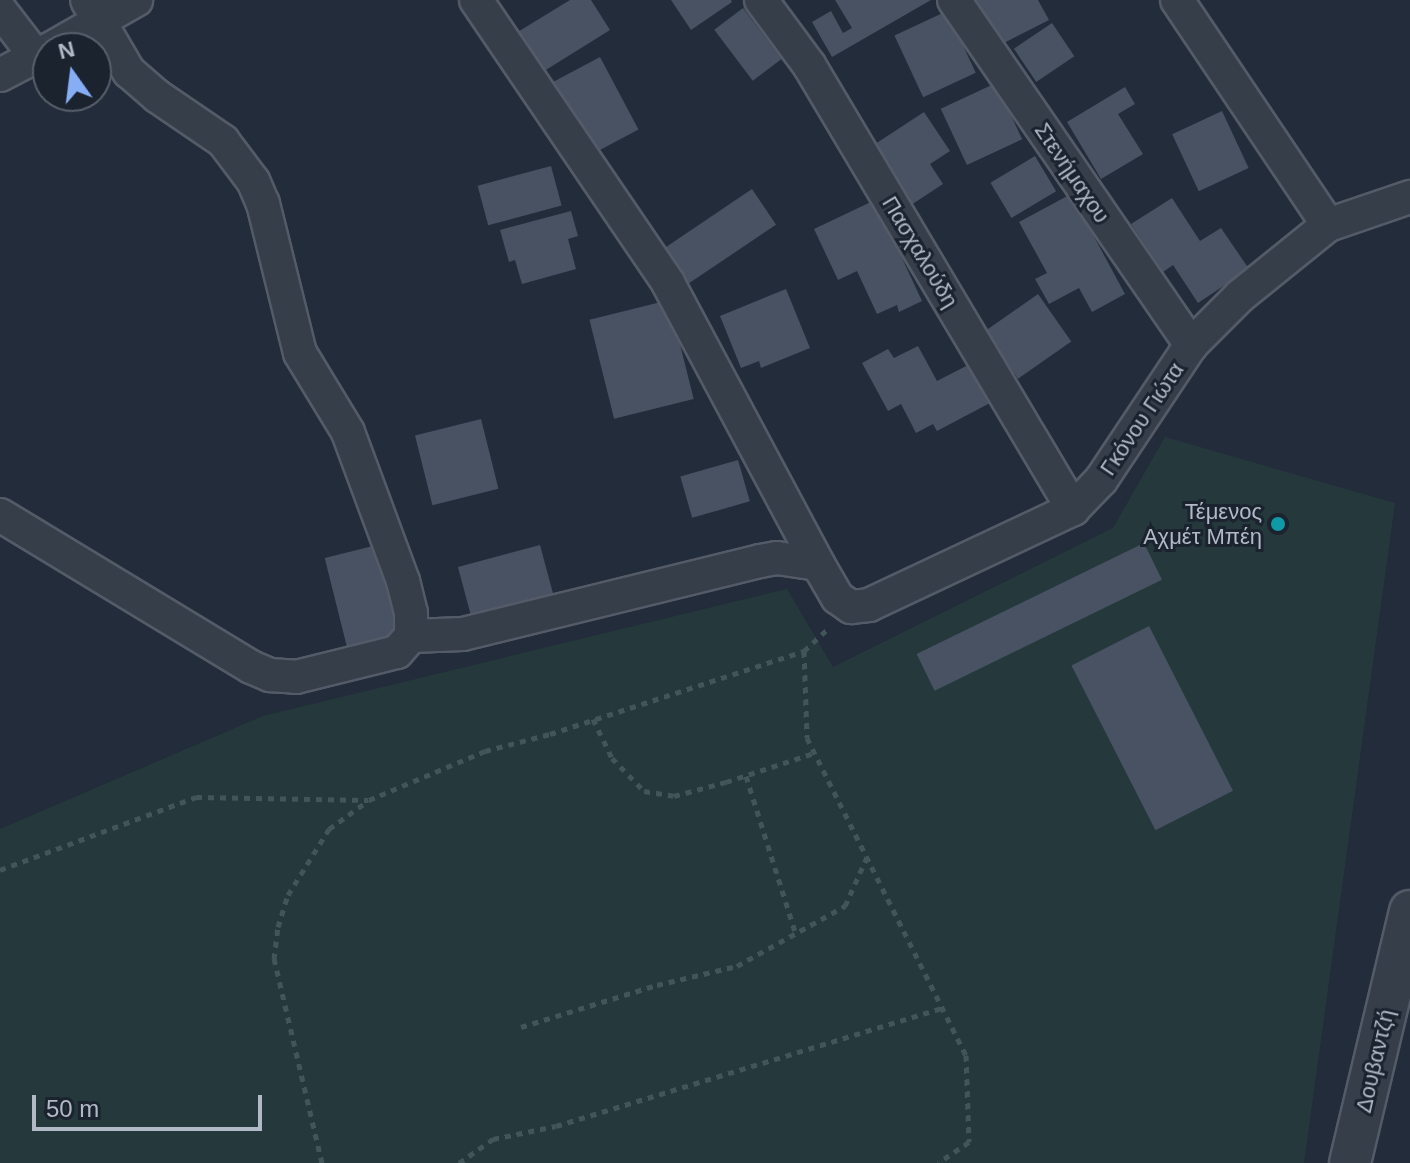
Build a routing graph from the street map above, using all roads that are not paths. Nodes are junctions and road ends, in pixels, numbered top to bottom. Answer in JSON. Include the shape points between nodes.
{"nodes":[{"id":1,"x":136,"y":0,"type":"edge"},
{"id":2,"x":476,"y":0,"type":"edge"},
{"id":3,"x":761,"y":0,"type":"edge"},
{"id":4,"x":954,"y":0,"type":"edge"},
{"id":5,"x":1177,"y":0,"type":"edge"},
{"id":6,"x":0,"y":10,"type":"edge"},
{"id":7,"x":94,"y":10,"type":"edge"},
{"id":8,"x":68,"y":32,"type":"edge"},
{"id":9,"x":32,"y":40,"type":"edge"},
{"id":10,"x":32,"y":59,"type":"edge"},
{"id":11,"x":0,"y":75,"type":"edge"},
{"id":12,"x":1410,"y":197,"type":"edge"},
{"id":13,"x":1328,"y":225,"type":"junction"},
{"id":14,"x":1191,"y":345,"type":"junction"},
{"id":15,"x":1073,"y":509,"type":"junction"},
{"id":16,"x":0,"y":515,"type":"edge"},
{"id":17,"x":818,"y":564,"type":"junction"},
{"id":18,"x":411,"y":636,"type":"junction"},
{"id":19,"x":1410,"y":911,"type":"edge"},
{"id":20,"x":1404,"y":963,"type":"edge"},
{"id":21,"x":1350,"y":1163,"type":"edge"}],
"edges":[{"from":1,"to":7,"type":"street"},
{"from":2,"to":17,"type":"street","via":[[668,283]]},
{"from":3,"to":15,"type":"street","name":"Πασχαλούδη","via":[[809,65]]},
{"from":4,"to":14,"type":"street","name":"Στενήμαχου"},
{"from":5,"to":13,"type":"street"},
{"from":6,"to":9,"type":"street"},
{"from":7,"to":8,"type":"street"},
{"from":7,"to":18,"type":"street","via":[[141,85],[223,141],[253,181],[300,353],[348,432],[403,581]]},
{"from":10,"to":11,"type":"street"},
{"from":12,"to":13,"type":"street","name":"Γκόνου Γιώτα"},
{"from":13,"to":14,"type":"street","name":"Γκόνου Γιώτα","via":[[1240,296]]},
{"from":14,"to":15,"type":"street","name":"Γκόνου Γιώτα","via":[[1101,480]]},
{"from":15,"to":17,"type":"street","name":"Γκόνου Γιώτα","via":[[869,605],[851,607],[838,598]]},
{"from":16,"to":18,"type":"street","via":[[270,675],[296,677],[397,652]]},
{"from":17,"to":18,"type":"street","via":[[760,561],[463,634]]},
{"from":19,"to":20,"type":"street","name":"Δουβαντζή"},
{"from":20,"to":21,"type":"street","name":"Δουβαντζή"}]}
